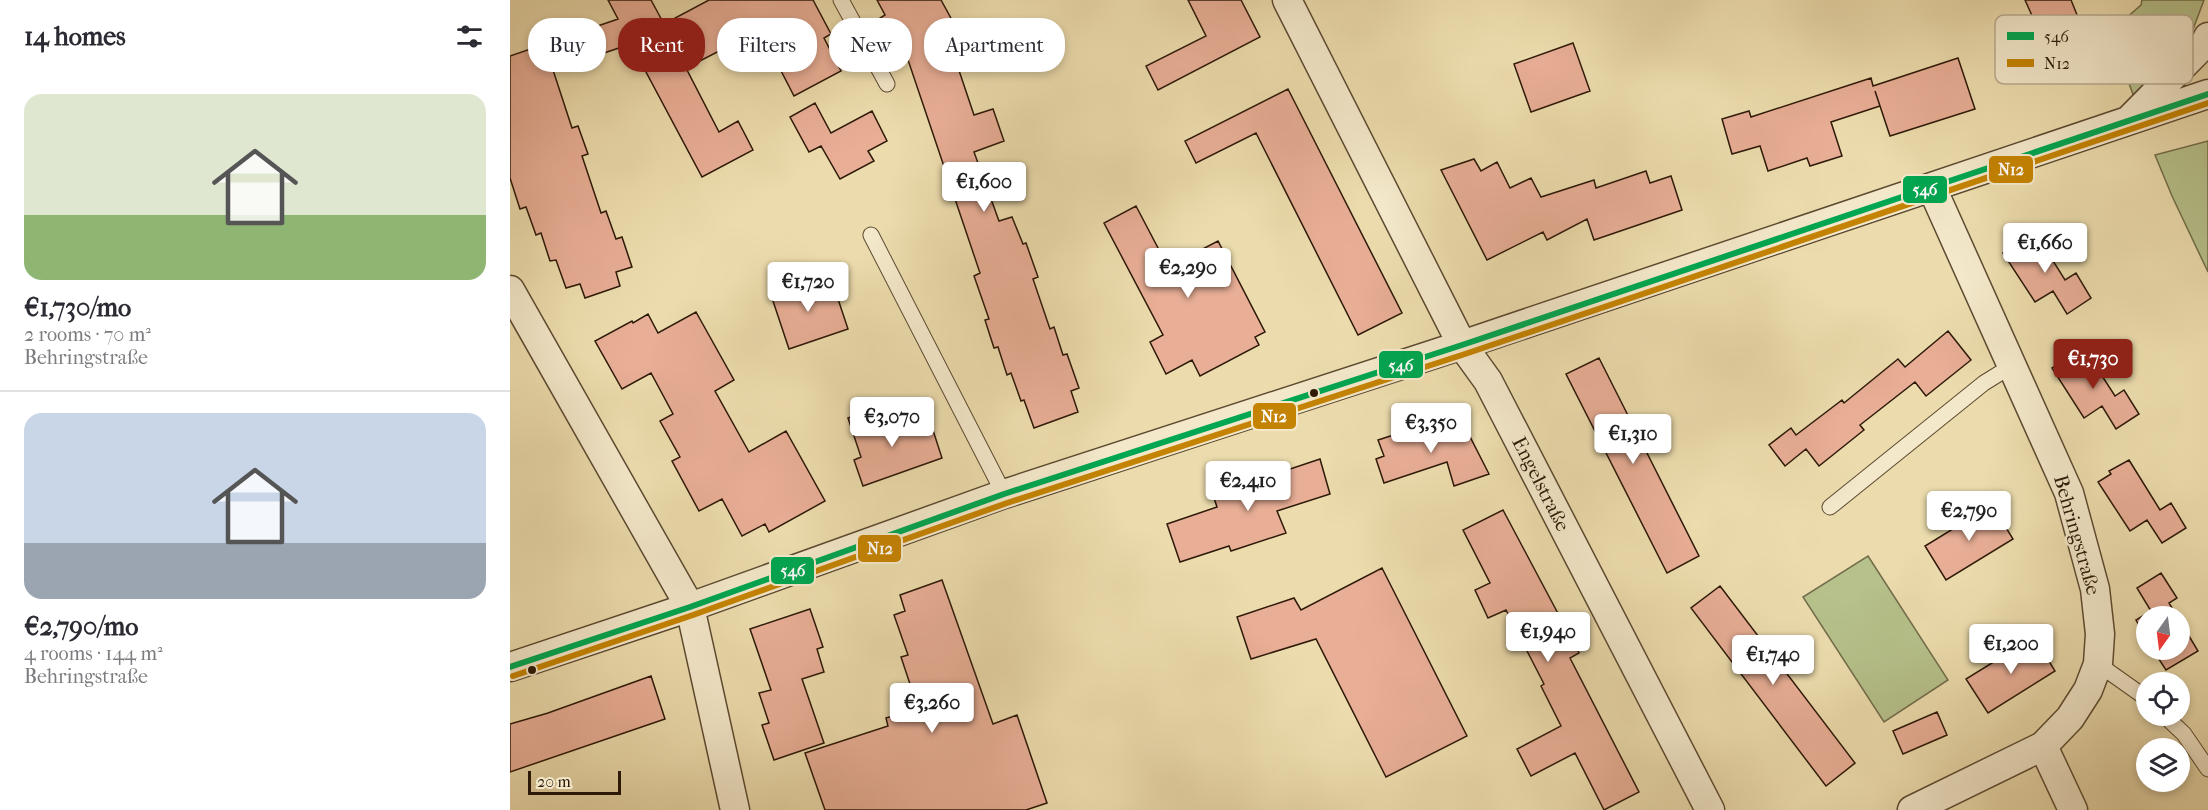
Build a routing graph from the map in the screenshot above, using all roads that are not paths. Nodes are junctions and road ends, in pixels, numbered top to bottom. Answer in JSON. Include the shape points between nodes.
{"nodes":[{"id":1,"x":841,"y":0,"type":"edge"},
{"id":2,"x":1287,"y":0,"type":"edge"},
{"id":3,"x":2208,"y":37,"type":"edge"},
{"id":4,"x":2193,"y":55,"type":"edge"},
{"id":5,"x":887,"y":84,"type":"dead end"},
{"id":6,"x":2165,"y":84,"type":"edge"},
{"id":7,"x":2208,"y":94,"type":"edge"},
{"id":8,"x":2127,"y":122,"type":"junction"},
{"id":9,"x":1932,"y":188,"type":"junction"},
{"id":10,"x":871,"y":235,"type":"dead end"},
{"id":11,"x":510,"y":290,"type":"edge"},
{"id":12,"x":1462,"y":345,"type":"junction"},
{"id":13,"x":2013,"y":365,"type":"junction"},
{"id":14,"x":1004,"y":494,"type":"junction"},
{"id":15,"x":1830,"y":507,"type":"dead end"},
{"id":16,"x":690,"y":607,"type":"junction"},
{"id":17,"x":2098,"y":664,"type":"junction"},
{"id":18,"x":510,"y":667,"type":"edge"},
{"id":19,"x":2136,"y":691,"type":"edge"},
{"id":20,"x":2176,"y":726,"type":"edge"},
{"id":21,"x":2043,"y":746,"type":"junction"},
{"id":22,"x":2208,"y":769,"type":"edge"},
{"id":23,"x":735,"y":810,"type":"edge"},
{"id":24,"x":1710,"y":810,"type":"edge"},
{"id":25,"x":1912,"y":810,"type":"edge"},
{"id":26,"x":2073,"y":810,"type":"edge"}],
"edges":[{"from":1,"to":5,"type":"lane"},
{"from":2,"to":12,"type":"street","name":"Engelstraße"},
{"from":3,"to":4,"type":"street"},
{"from":6,"to":8,"type":"street"},
{"from":7,"to":8,"type":"street"},
{"from":8,"to":9,"type":"street"},
{"from":9,"to":12,"type":"street"},
{"from":9,"to":13,"type":"street","name":"Behringstraße"},
{"from":10,"to":14,"type":"lane"},
{"from":11,"to":16,"type":"street"},
{"from":12,"to":14,"type":"street"},
{"from":12,"to":24,"type":"street","name":"Engelstraße","via":[[1488,381]]},
{"from":13,"to":15,"type":"lane","via":[[1984,383]]},
{"from":13,"to":17,"type":"street","name":"Behringstraße","via":[[2069,493],[2095,589],[2100,634]]},
{"from":14,"to":16,"type":"street"},
{"from":16,"to":18,"type":"street"},
{"from":16,"to":23,"type":"street"},
{"from":17,"to":19,"type":"lane"},
{"from":17,"to":21,"type":"street","name":"Behringstraße","via":[[2088,690],[2070,718]]},
{"from":20,"to":22,"type":"lane"},
{"from":21,"to":25,"type":"street","name":"Behringstraße"},
{"from":21,"to":26,"type":"street"}]}
